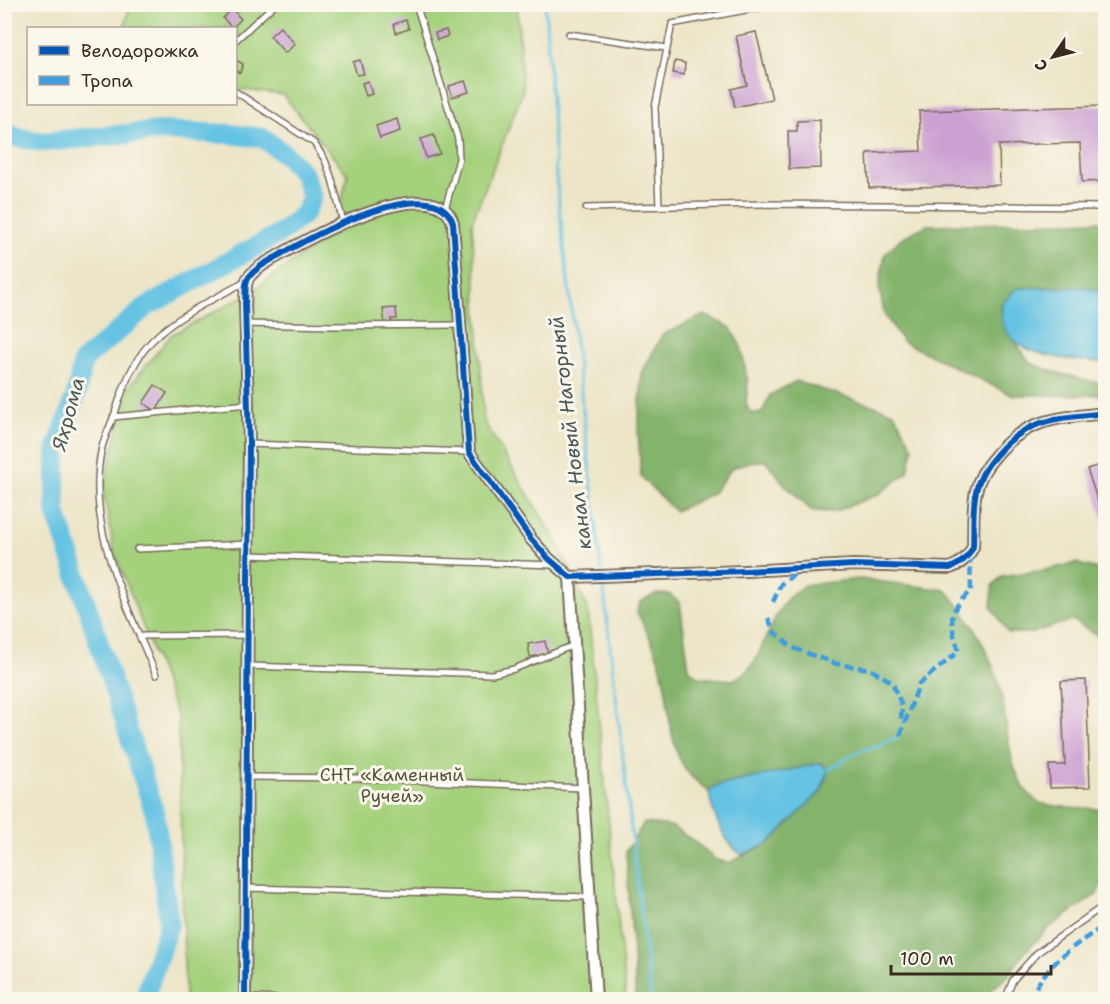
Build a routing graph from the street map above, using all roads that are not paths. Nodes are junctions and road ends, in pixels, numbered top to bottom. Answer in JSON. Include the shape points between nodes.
{"nodes":[{"id":1,"x":275,"y":4,"type":"edge"},
{"id":2,"x":416,"y":4,"type":"edge"},
{"id":3,"x":777,"y":4,"type":"edge"},
{"id":4,"x":569,"y":34,"type":"dead end"},
{"id":5,"x":237,"y":39,"type":"edge"},
{"id":6,"x":668,"y":48,"type":"junction"},
{"id":7,"x":237,"y":93,"type":"edge"},
{"id":8,"x":659,"y":206,"type":"junction"},
{"id":9,"x":1106,"y":207,"type":"edge"},
{"id":10,"x":586,"y":208,"type":"dead end"},
{"id":11,"x":445,"y":209,"type":"junction"},
{"id":12,"x":344,"y":222,"type":"junction"},
{"id":13,"x":247,"y":281,"type":"junction"},
{"id":14,"x":245,"y":324,"type":"junction"},
{"id":15,"x":460,"y":325,"type":"junction"},
{"id":16,"x":248,"y":404,"type":"junction"},
{"id":17,"x":1106,"y":413,"type":"edge"},
{"id":18,"x":113,"y":417,"type":"junction"},
{"id":19,"x":249,"y":444,"type":"junction"},
{"id":20,"x":469,"y":452,"type":"junction"},
{"id":21,"x":138,"y":549,"type":"dead end"},
{"id":22,"x":248,"y":549,"type":"junction"},
{"id":23,"x":555,"y":565,"type":"junction"},
{"id":24,"x":570,"y":577,"type":"junction"},
{"id":25,"x":247,"y":635,"type":"junction"},
{"id":26,"x":140,"y":636,"type":"junction"},
{"id":27,"x":574,"y":645,"type":"junction"},
{"id":28,"x":247,"y":666,"type":"junction"},
{"id":29,"x":156,"y":675,"type":"dead end"},
{"id":30,"x":246,"y":777,"type":"junction"},
{"id":31,"x":583,"y":788,"type":"junction"},
{"id":32,"x":245,"y":888,"type":"junction"},
{"id":33,"x":590,"y":897,"type":"junction"},
{"id":34,"x":1106,"y":904,"type":"edge"},
{"id":35,"x":245,"y":999,"type":"edge"},
{"id":36,"x":344,"y":999,"type":"edge"},
{"id":37,"x":596,"y":999,"type":"edge"},
{"id":38,"x":1005,"y":999,"type":"edge"}],
"edges":[{"from":1,"to":5,"type":"lane"},
{"from":2,"to":11,"type":"lane","via":[[458,139],[459,159]]},
{"from":3,"to":6,"type":"lane","via":[[672,24]]},
{"from":4,"to":6,"type":"lane"},
{"from":6,"to":8,"type":"lane","via":[[655,107]]},
{"from":7,"to":12,"type":"lane","via":[[314,143],[332,178]]},
{"from":8,"to":9,"type":"lane"},
{"from":8,"to":10,"type":"lane"},
{"from":11,"to":12,"type":"street","via":[[433,204],[406,203]]},
{"from":11,"to":15,"type":"street","via":[[453,223]]},
{"from":12,"to":13,"type":"street","via":[[258,268]]},
{"from":13,"to":14,"type":"street"},
{"from":13,"to":18,"type":"lane","via":[[176,322],[153,340],[123,386]]},
{"from":14,"to":15,"type":"lane"},
{"from":14,"to":16,"type":"street"},
{"from":15,"to":20,"type":"street"},
{"from":16,"to":18,"type":"lane"},
{"from":16,"to":19,"type":"street"},
{"from":17,"to":24,"type":"street","via":[[1055,418],[1031,425],[1004,444],[985,467],[976,490],[970,554],[950,568],[853,565]]},
{"from":18,"to":26,"type":"lane","via":[[102,447],[98,504],[116,578]]},
{"from":19,"to":20,"type":"lane"},
{"from":19,"to":22,"type":"street"},
{"from":20,"to":23,"type":"street"},
{"from":21,"to":22,"type":"lane"},
{"from":22,"to":23,"type":"lane"},
{"from":22,"to":25,"type":"street"},
{"from":23,"to":24,"type":"street"},
{"from":24,"to":27,"type":"street"},
{"from":25,"to":26,"type":"lane"},
{"from":25,"to":28,"type":"street"},
{"from":26,"to":29,"type":"lane"},
{"from":27,"to":28,"type":"lane","via":[[492,674]]},
{"from":27,"to":31,"type":"street"},
{"from":28,"to":30,"type":"street"},
{"from":30,"to":31,"type":"lane"},
{"from":30,"to":32,"type":"street"},
{"from":31,"to":33,"type":"street"},
{"from":32,"to":33,"type":"lane"},
{"from":32,"to":35,"type":"street"},
{"from":33,"to":37,"type":"street"},
{"from":34,"to":38,"type":"lane","via":[[1037,953],[1013,980]]},
{"from":35,"to":36,"type":"lane"}]}
